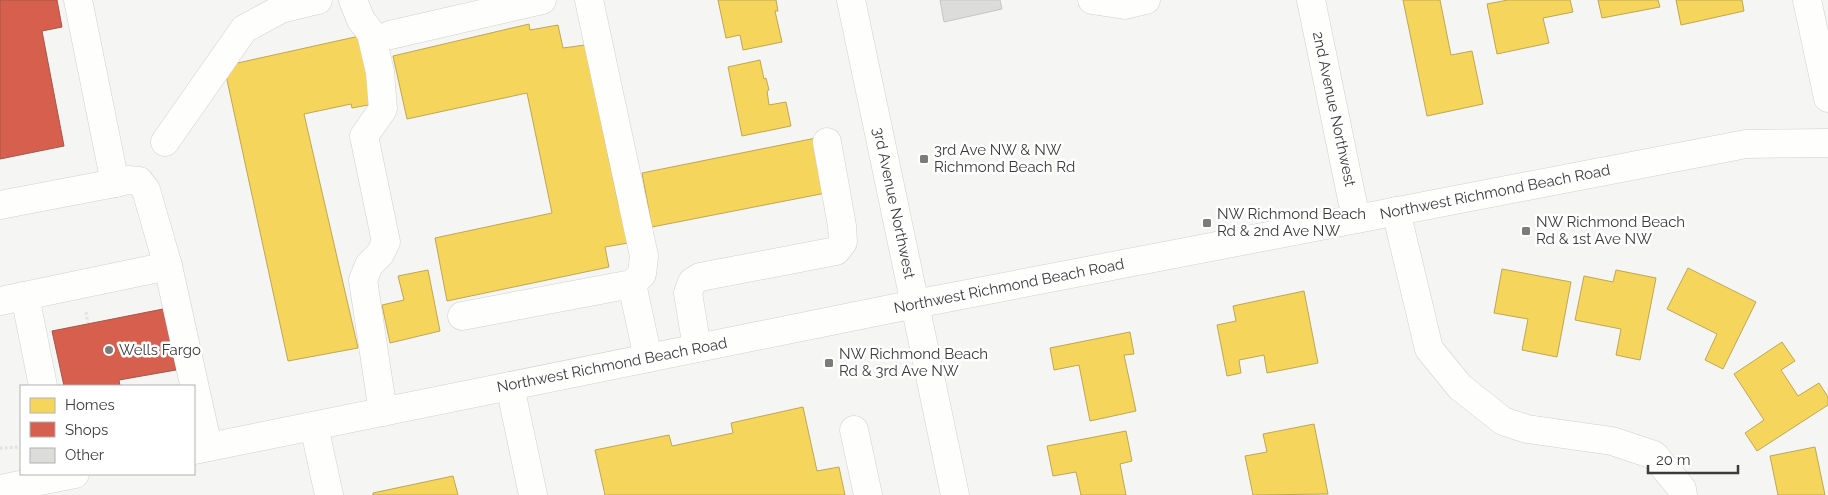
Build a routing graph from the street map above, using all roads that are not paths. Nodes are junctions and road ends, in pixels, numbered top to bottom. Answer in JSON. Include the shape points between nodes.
{"nodes":[{"id":1,"x":78,"y":0,"type":"edge"},
{"id":2,"x":318,"y":0,"type":"edge"},
{"id":3,"x":353,"y":0,"type":"edge"},
{"id":4,"x":542,"y":0,"type":"edge"},
{"id":5,"x":589,"y":0,"type":"edge"},
{"id":6,"x":851,"y":0,"type":"edge"},
{"id":7,"x":1092,"y":0,"type":"edge"},
{"id":8,"x":1146,"y":0,"type":"edge"},
{"id":9,"x":1312,"y":0,"type":"edge"},
{"id":10,"x":1808,"y":0,"type":"edge"},
{"id":11,"x":390,"y":35,"type":"dead end"},
{"id":12,"x":1828,"y":98,"type":"edge"},
{"id":13,"x":165,"y":142,"type":"dead end"},
{"id":14,"x":827,"y":142,"type":"dead end"},
{"id":15,"x":1828,"y":143,"type":"edge"},
{"id":16,"x":115,"y":183,"type":"junction"},
{"id":17,"x":0,"y":206,"type":"edge"},
{"id":18,"x":1396,"y":211,"type":"junction"},
{"id":19,"x":1356,"y":218,"type":"junction"},
{"id":20,"x":168,"y":266,"type":"junction"},
{"id":21,"x":632,"y":284,"type":"junction"},
{"id":22,"x":12,"y":298,"type":"edge"},
{"id":23,"x":915,"y":304,"type":"junction"},
{"id":24,"x":462,"y":316,"type":"dead end"},
{"id":25,"x":697,"y":348,"type":"junction"},
{"id":26,"x":648,"y":358,"type":"junction"},
{"id":27,"x":43,"y":385,"type":"edge"},
{"id":28,"x":190,"y":385,"type":"edge"},
{"id":29,"x":510,"y":386,"type":"junction"},
{"id":30,"x":383,"y":412,"type":"junction"},
{"id":31,"x":195,"y":415,"type":"edge"},
{"id":32,"x":314,"y":426,"type":"junction"},
{"id":33,"x":854,"y":430,"type":"dead end"},
{"id":34,"x":201,"y":448,"type":"edge"},
{"id":35,"x":67,"y":475,"type":"edge"},
{"id":36,"x":0,"y":489,"type":"edge"},
{"id":37,"x":329,"y":495,"type":"edge"},
{"id":38,"x":533,"y":495,"type":"edge"},
{"id":39,"x":868,"y":495,"type":"edge"},
{"id":40,"x":955,"y":495,"type":"edge"},
{"id":41,"x":1684,"y":495,"type":"edge"}],
"edges":[{"from":1,"to":16,"type":"main road"},
{"from":2,"to":13,"type":"main road","via":[[281,9],[244,29]]},
{"from":3,"to":30,"type":"main road","via":[[361,20],[371,33],[380,72],[383,109],[364,136],[386,242],[369,265],[363,280]]},
{"from":4,"to":11,"type":"main road"},
{"from":5,"to":21,"type":"main road","via":[[644,256],[642,274]]},
{"from":6,"to":23,"type":"main road","name":"3rd Avenue Northwest"},
{"from":7,"to":8,"type":"main road","via":[[1125,4]]},
{"from":9,"to":19,"type":"main road","name":"2nd Avenue Northwest"},
{"from":10,"to":12,"type":"main road"},
{"from":14,"to":25,"type":"main road","via":[[843,242],[836,251],[700,277],[692,282],[688,293]]},
{"from":15,"to":18,"type":"main road","name":"Northwest Richmond Beach Road","via":[[1746,144]]},
{"from":16,"to":17,"type":"main road"},
{"from":16,"to":20,"type":"main road","via":[[139,181],[146,190]]},
{"from":18,"to":19,"type":"main road","name":"Northwest Richmond Beach Road"},
{"from":18,"to":41,"type":"main road","via":[[1429,349],[1460,387],[1502,421],[1527,429],[1612,441],[1654,455]]},
{"from":19,"to":23,"type":"main road","name":"Northwest Richmond Beach Road"},
{"from":20,"to":22,"type":"main road"},
{"from":20,"to":28,"type":"main road"},
{"from":21,"to":24,"type":"main road"},
{"from":21,"to":26,"type":"main road"},
{"from":22,"to":27,"type":"main road"},
{"from":23,"to":25,"type":"main road","name":"Northwest Richmond Beach Road"},
{"from":23,"to":40,"type":"main road","name":"3rd Avenue Northwest"},
{"from":25,"to":26,"type":"main road","name":"Northwest Richmond Beach Road"},
{"from":26,"to":29,"type":"main road","name":"Northwest Richmond Beach Road"},
{"from":29,"to":30,"type":"main road","name":"Northwest Richmond Beach Road"},
{"from":29,"to":38,"type":"main road"},
{"from":30,"to":32,"type":"main road","name":"Northwest Richmond Beach Road"},
{"from":31,"to":34,"type":"main road"},
{"from":32,"to":34,"type":"main road","name":"Northwest Richmond Beach Road"},
{"from":32,"to":37,"type":"main road"},
{"from":33,"to":39,"type":"main road"},
{"from":35,"to":36,"type":"main road"}]}
